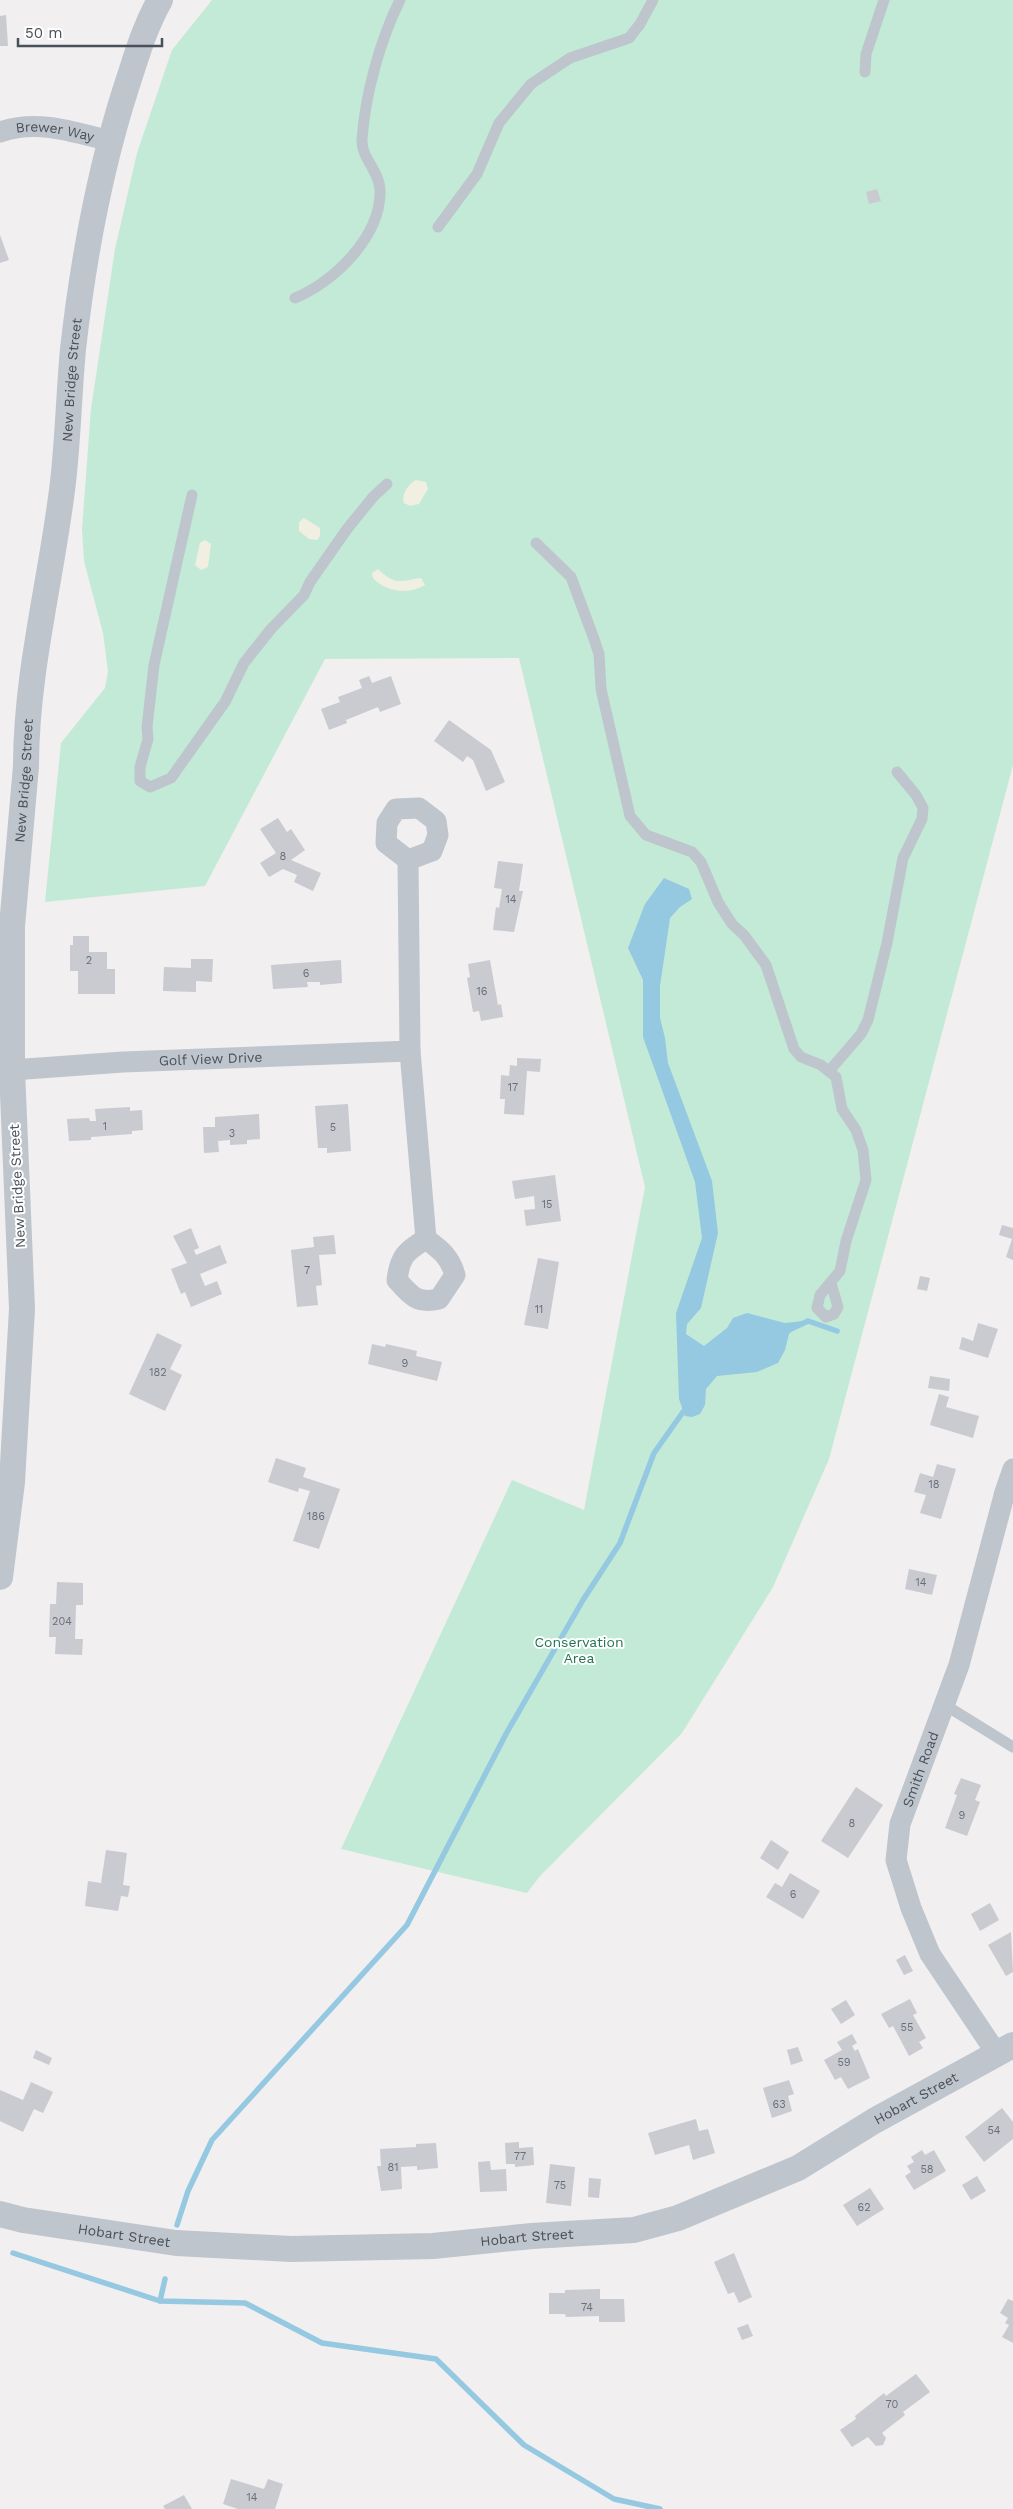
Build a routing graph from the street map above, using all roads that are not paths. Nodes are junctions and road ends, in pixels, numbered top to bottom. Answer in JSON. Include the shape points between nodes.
{"nodes":[{"id":1,"x":160,"y":0,"type":"edge"},
{"id":2,"x":400,"y":0,"type":"edge"},
{"id":3,"x":653,"y":0,"type":"edge"},
{"id":4,"x":884,"y":0,"type":"edge"},
{"id":5,"x":865,"y":72,"type":"dead end"},
{"id":6,"x":0,"y":132,"type":"edge"},
{"id":7,"x":110,"y":140,"type":"junction"},
{"id":8,"x":438,"y":227,"type":"dead end"},
{"id":9,"x":295,"y":298,"type":"dead end"},
{"id":10,"x":387,"y":484,"type":"dead end"},
{"id":11,"x":192,"y":495,"type":"dead end"},
{"id":12,"x":536,"y":544,"type":"dead end"},
{"id":13,"x":897,"y":772,"type":"dead end"},
{"id":14,"x":408,"y":860,"type":"dead end"},
{"id":15,"x":6,"y":924,"type":"edge"},
{"id":16,"x":410,"y":1051,"type":"junction"},
{"id":17,"x":6,"y":1070,"type":"edge"},
{"id":18,"x":830,"y":1070,"type":"junction"},
{"id":19,"x":426,"y":1239,"type":"dead end"},
{"id":20,"x":831,"y":1282,"type":"dead end"},
{"id":21,"x":1013,"y":1469,"type":"edge"},
{"id":22,"x":0,"y":1576,"type":"edge"},
{"id":23,"x":945,"y":1705,"type":"junction"},
{"id":24,"x":1013,"y":1747,"type":"edge"},
{"id":25,"x":1005,"y":2050,"type":"edge"},
{"id":26,"x":2,"y":2219,"type":"edge"}],
"edges":[{"from":1,"to":7,"type":"street","name":"New Bridge Street","via":[[144,32]]},
{"from":2,"to":9,"type":"lane","via":[[382,42],[362,140],[380,190],[374,219],[358,250],[346,264],[310,292]]},
{"from":3,"to":8,"type":"lane","via":[[629,38],[570,58],[531,84],[499,123],[477,174]]},
{"from":4,"to":5,"type":"lane","via":[[866,54]]},
{"from":6,"to":7,"type":"street","name":"Brewer Way","via":[[16,126],[44,125]]},
{"from":7,"to":15,"type":"street","name":"New Bridge Street","via":[[73,349],[63,483],[36,649],[26,766]]},
{"from":10,"to":11,"type":"lane","via":[[347,528],[304,594],[244,663],[225,702],[171,778],[150,787],[140,781],[140,767],[148,739],[152,673]]},
{"from":12,"to":18,"type":"lane","via":[[571,577],[594,639],[599,654],[601,689],[630,816],[646,835],[692,852],[701,862],[718,902],[766,965],[794,1049],[801,1057]]},
{"from":13,"to":18,"type":"lane","via":[[923,808],[922,819],[903,858],[868,1020],[861,1034]]},
{"from":14,"to":16,"type":"street"},
{"from":15,"to":17,"type":"street","name":"New Bridge Street"},
{"from":16,"to":17,"type":"street","name":"Golf View Drive"},
{"from":16,"to":19,"type":"street"},
{"from":17,"to":22,"type":"street","name":"New Bridge Street","via":[[22,1309],[12,1482]]},
{"from":18,"to":20,"type":"lane","via":[[836,1077],[842,1110],[856,1130],[866,1170],[840,1272]]},
{"from":21,"to":23,"type":"street","name":"Smith Road","via":[[959,1666]]},
{"from":23,"to":24,"type":"lane"},
{"from":23,"to":25,"type":"street","name":"Smith Road","via":[[900,1824],[896,1860],[910,1908],[930,1954]]},
{"from":25,"to":26,"type":"street","name":"Hobart Street","via":[[882,2116],[798,2168],[678,2218],[634,2230],[433,2246],[252,2248],[176,2243]]}]}
